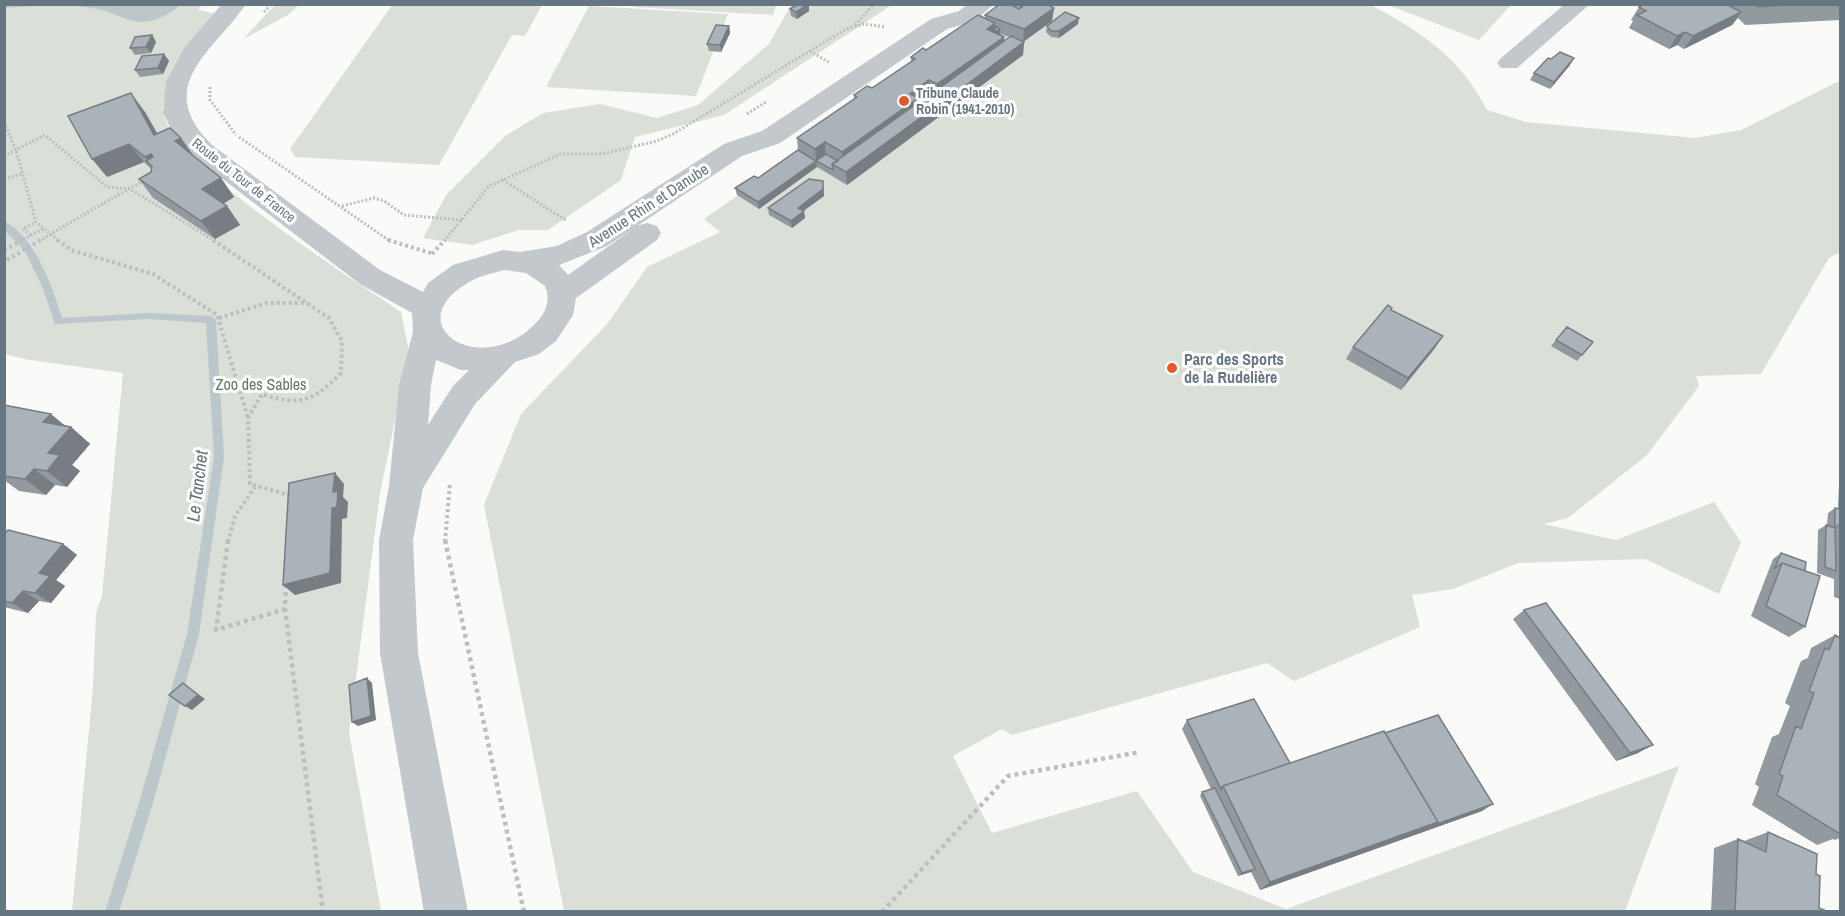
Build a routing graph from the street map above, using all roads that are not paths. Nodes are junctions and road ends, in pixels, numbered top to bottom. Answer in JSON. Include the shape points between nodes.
{"nodes":[{"id":1,"x":234,"y":4,"type":"edge"},
{"id":2,"x":955,"y":4,"type":"edge"},
{"id":3,"x":983,"y":4,"type":"edge"},
{"id":4,"x":1579,"y":4,"type":"edge"},
{"id":5,"x":932,"y":29,"type":"junction"},
{"id":6,"x":1509,"y":63,"type":"dead end"},
{"id":7,"x":771,"y":136,"type":"junction"},
{"id":8,"x":522,"y":261,"type":"junction"},
{"id":9,"x":563,"y":293,"type":"junction"},
{"id":10,"x":427,"y":321,"type":"junction"},
{"id":11,"x":504,"y":355,"type":"junction"},
{"id":12,"x":406,"y":486,"type":"junction"},
{"id":13,"x":446,"y":912,"type":"edge"}],
"edges":[{"from":1,"to":10,"type":"street","name":"Route du Tour de France","via":[[188,59],[177,85],[176,112],[186,133],[203,151],[370,277],[397,291]]},
{"from":2,"to":5,"type":"street","name":"Avenue Rhin et Danube"},
{"from":3,"to":5,"type":"street","name":"Avenue Rhin et Danube","via":[[967,16]]},
{"from":4,"to":6,"type":"street"},
{"from":5,"to":7,"type":"street","name":"Avenue Rhin et Danube"},
{"from":7,"to":8,"type":"street","name":"Avenue Rhin et Danube","via":[[734,150],[597,239],[562,255]]},
{"from":7,"to":9,"type":"street","name":"Avenue Rhin et Danube","via":[[753,159]]},
{"from":8,"to":9,"type":"street","via":[[552,273]]},
{"from":8,"to":10,"type":"street","via":[[485,263],[449,281],[437,292]]},
{"from":9,"to":11,"type":"street","via":[[556,319],[546,332],[533,343]]},
{"from":10,"to":11,"type":"street","via":[[436,346],[462,358]]},
{"from":10,"to":12,"type":"street","via":[[415,385]]},
{"from":11,"to":12,"type":"street","via":[[464,395]]},
{"from":12,"to":13,"type":"street","via":[[396,540],[399,653]]}]}
